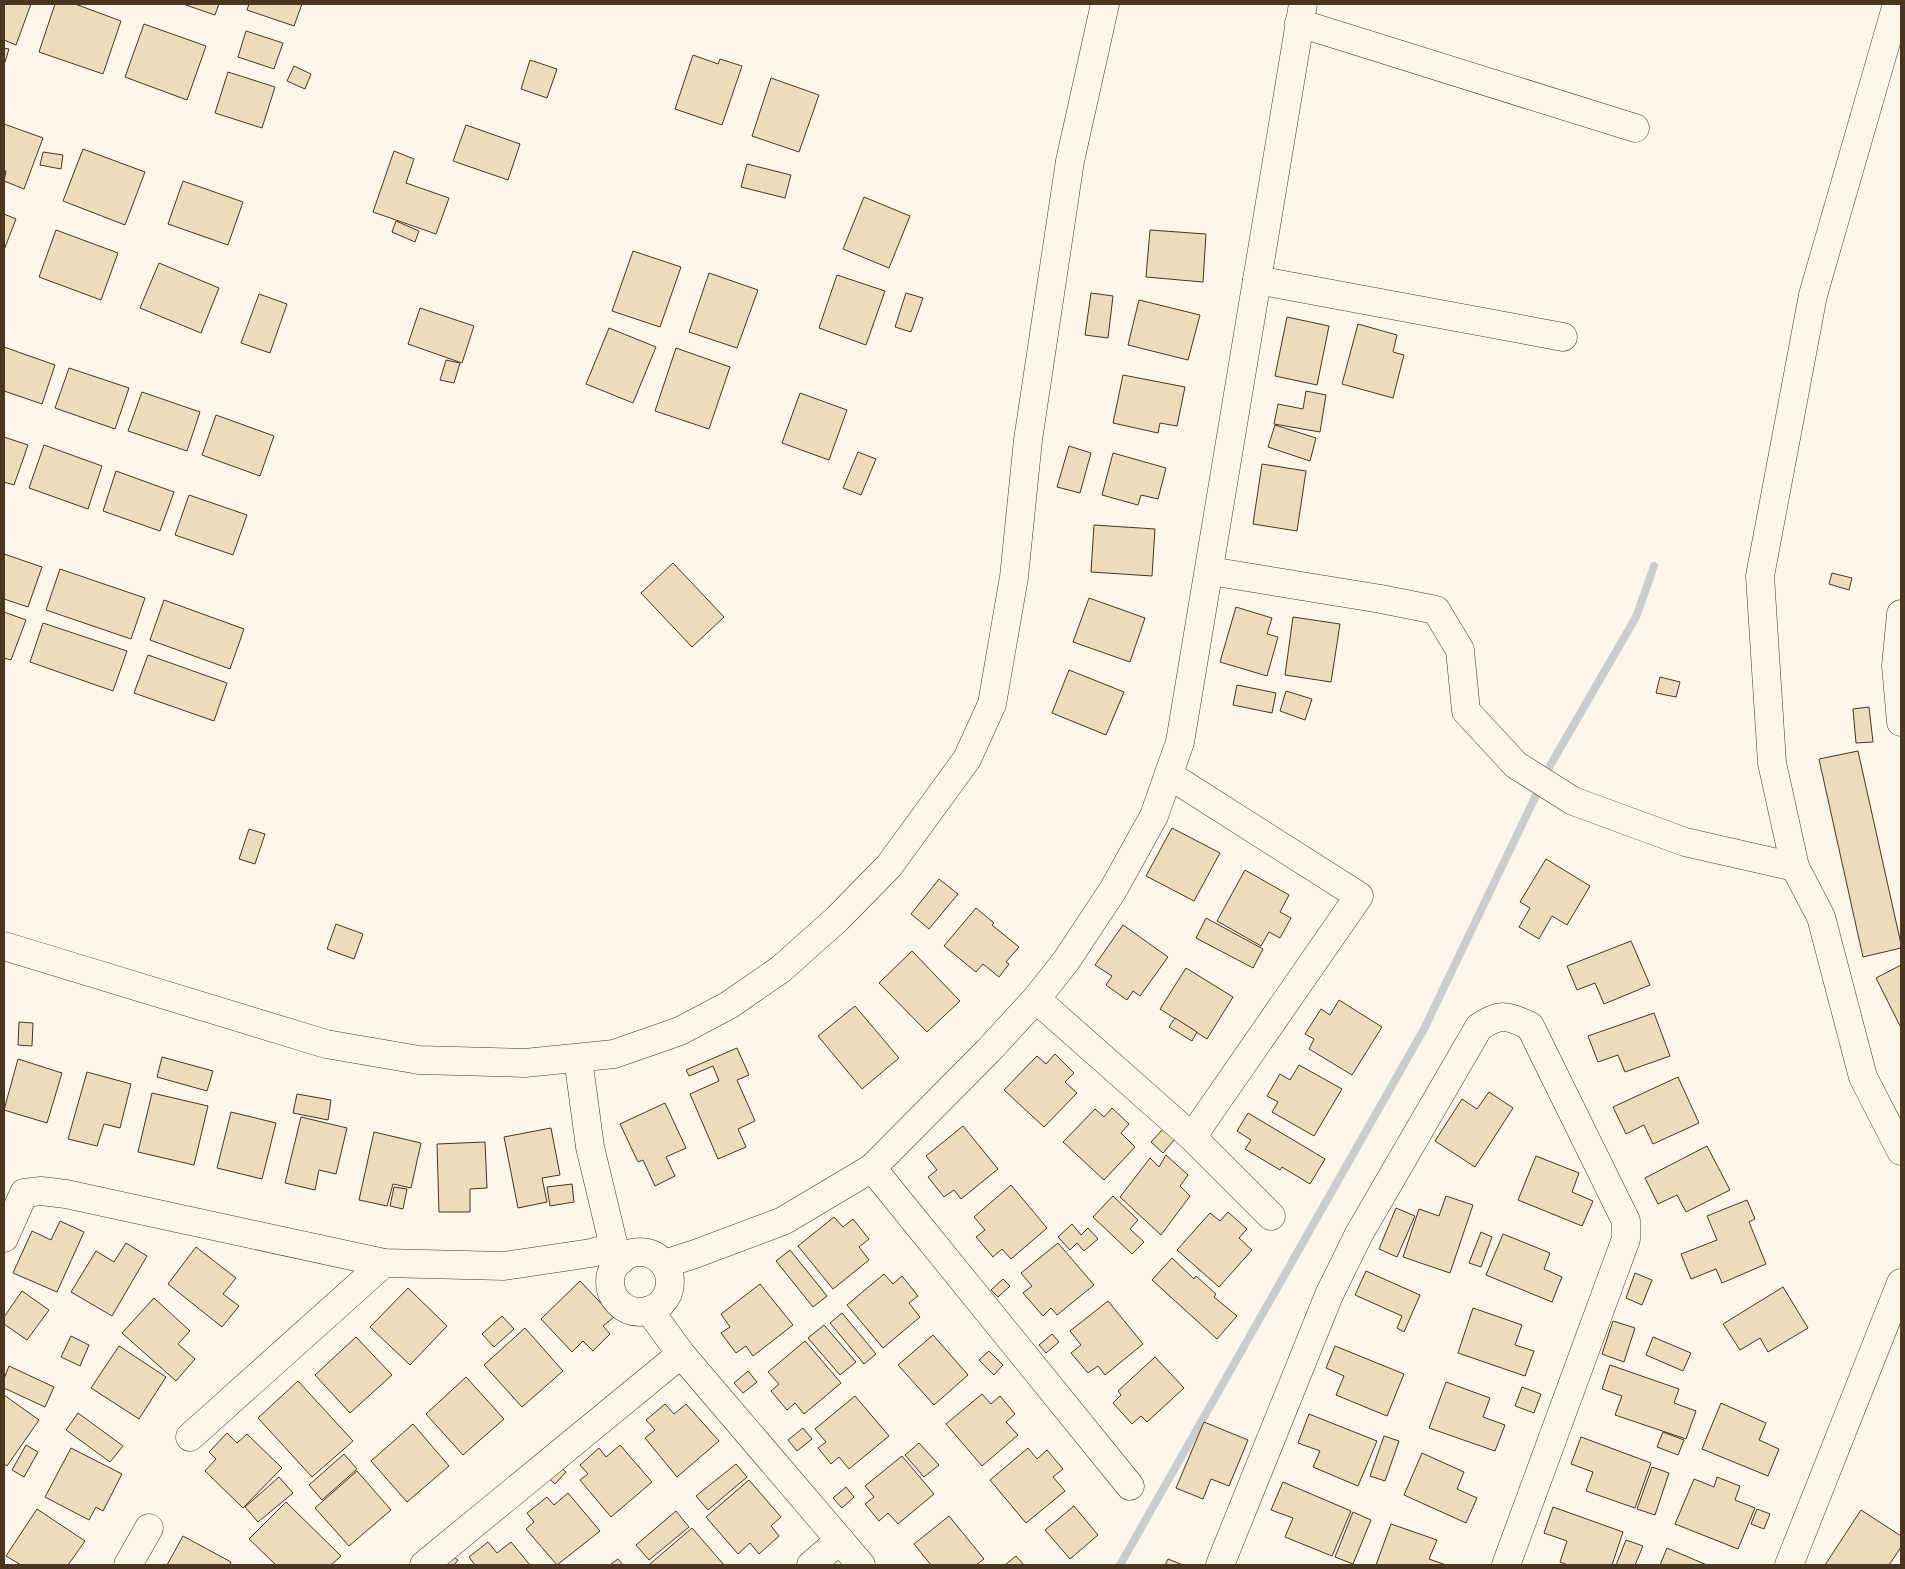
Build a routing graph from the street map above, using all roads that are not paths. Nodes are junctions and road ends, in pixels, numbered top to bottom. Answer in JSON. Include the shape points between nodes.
{"nodes":[{"id":1,"x":1105,"y":4,"type":"edge"},
{"id":2,"x":1897,"y":4,"type":"edge"},
{"id":3,"x":1301,"y":13,"type":"edge"},
{"id":4,"x":1635,"y":128,"type":"dead end"},
{"id":5,"x":1257,"y":280,"type":"junction"},
{"id":6,"x":1563,"y":337,"type":"dead end"},
{"id":7,"x":1210,"y":571,"type":"junction"},
{"id":8,"x":1901,"y":614,"type":"edge"},
{"id":9,"x":1901,"y":722,"type":"edge"},
{"id":10,"x":1169,"y":775,"type":"junction"},
{"id":11,"x":1796,"y":867,"type":"junction"},
{"id":12,"x":4,"y":946,"type":"edge"},
{"id":13,"x":1036,"y":999,"type":"junction"},
{"id":14,"x":578,"y":1058,"type":"junction"},
{"id":15,"x":1192,"y":1137,"type":"junction"},
{"id":16,"x":1901,"y":1151,"type":"edge"},
{"id":17,"x":872,"y":1168,"type":"junction"},
{"id":18,"x":1271,"y":1216,"type":"dead end"},
{"id":19,"x":4,"y":1238,"type":"edge"},
{"id":20,"x":618,"y":1253,"type":"junction"},
{"id":21,"x":384,"y":1263,"type":"junction"},
{"id":22,"x":664,"y":1264,"type":"junction"},
{"id":23,"x":1901,"y":1284,"type":"edge"},
{"id":24,"x":649,"y":1310,"type":"junction"},
{"id":25,"x":680,"y":1354,"type":"junction"},
{"id":26,"x":190,"y":1437,"type":"dead end"},
{"id":27,"x":1130,"y":1486,"type":"dead end"},
{"id":28,"x":149,"y":1528,"type":"dead end"},
{"id":29,"x":840,"y":1540,"type":"junction"},
{"id":30,"x":128,"y":1565,"type":"edge"},
{"id":31,"x":424,"y":1565,"type":"edge"},
{"id":32,"x":811,"y":1565,"type":"edge"},
{"id":33,"x":861,"y":1565,"type":"edge"},
{"id":34,"x":1220,"y":1565,"type":"edge"},
{"id":35,"x":1506,"y":1565,"type":"edge"},
{"id":36,"x":1789,"y":1565,"type":"edge"}],
"edges":[{"from":1,"to":14,"type":"street","via":[[1070,161],[1028,440],[1014,576],[992,704],[967,759],[889,866],[781,970],[729,1006],[680,1031],[614,1054]]},
{"from":2,"to":11,"type":"street","via":[[1813,295],[1760,576],[1772,763]]},
{"from":3,"to":4,"type":"street"},
{"from":3,"to":5,"type":"street"},
{"from":5,"to":6,"type":"street"},
{"from":5,"to":7,"type":"street"},
{"from":7,"to":10,"type":"street","via":[[1180,742]]},
{"from":7,"to":11,"type":"street","via":[[1436,610],[1460,650],[1466,711],[1516,765],[1573,801],[1685,842]]},
{"from":8,"to":9,"type":"street","via":[[1896,666]]},
{"from":10,"to":13,"type":"street","via":[[1154,816],[1113,890],[1066,961]]},
{"from":10,"to":15,"type":"street","via":[[1359,896]]},
{"from":11,"to":16,"type":"street","via":[[1821,917],[1863,1077]]},
{"from":12,"to":14,"type":"street","via":[[326,1044],[419,1060],[525,1063]]},
{"from":13,"to":15,"type":"street"},
{"from":13,"to":17,"type":"street"},
{"from":14,"to":20,"type":"street","via":[[590,1147]]},
{"from":15,"to":18,"type":"street"},
{"from":17,"to":22,"type":"street","via":[[783,1221]]},
{"from":17,"to":27,"type":"street"},
{"from":19,"to":21,"type":"street","via":[[24,1193],[41,1191]]},
{"from":20,"to":21,"type":"street","via":[[591,1253],[504,1266]]},
{"from":20,"to":22,"type":"street","via":[[626,1256],[646,1253]]},
{"from":20,"to":24,"type":"street","via":[[610,1281],[616,1300],[634,1311]]},
{"from":21,"to":26,"type":"street"},
{"from":22,"to":24,"type":"street","via":[[669,1273],[668,1294]]},
{"from":23,"to":36,"type":"street"},
{"from":24,"to":25,"type":"street"},
{"from":25,"to":29,"type":"street"},
{"from":25,"to":31,"type":"street"},
{"from":28,"to":30,"type":"street"},
{"from":29,"to":32,"type":"street"},
{"from":29,"to":33,"type":"street"},
{"from":34,"to":35,"type":"street","via":[[1329,1295],[1359,1234],[1479,1027],[1494,1018],[1511,1018],[1530,1026],[1626,1221],[1626,1239]]}]}
